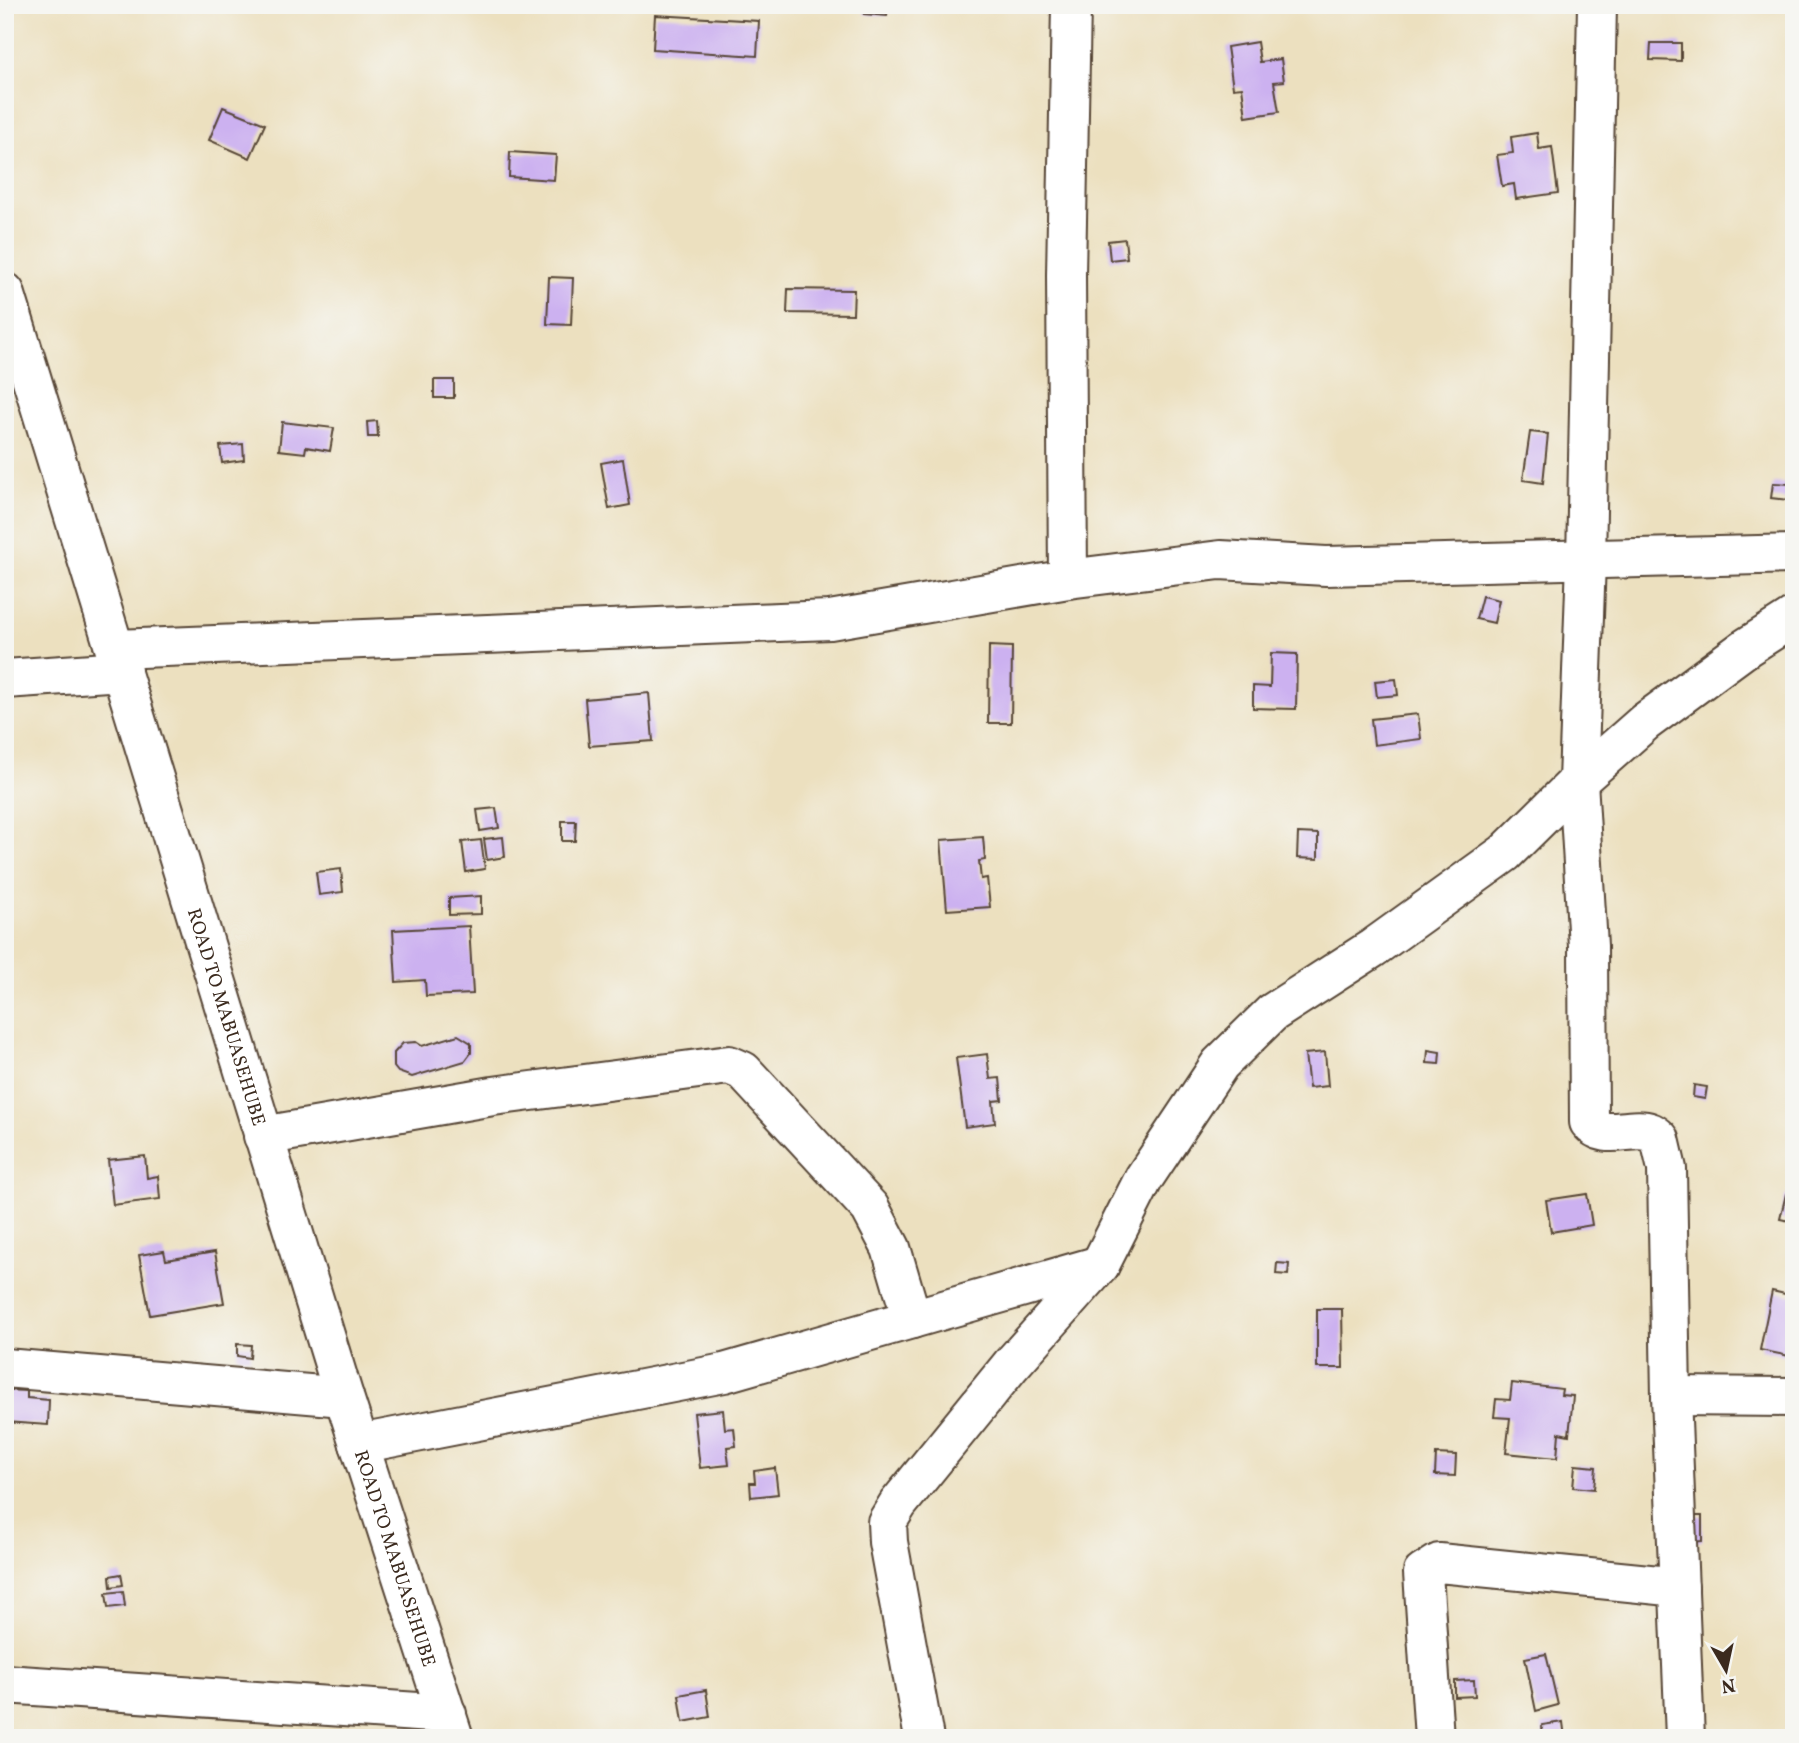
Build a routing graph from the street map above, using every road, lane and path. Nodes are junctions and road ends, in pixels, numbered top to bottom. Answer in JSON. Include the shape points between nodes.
{"nodes":[{"id":1,"x":1071,"y":5,"type":"edge"},
{"id":2,"x":1597,"y":5,"type":"edge"},
{"id":3,"x":5,"y":292,"type":"edge"},
{"id":4,"x":1794,"y":554,"type":"edge"},
{"id":5,"x":1586,"y":561,"type":"junction"},
{"id":6,"x":1068,"y":579,"type":"junction"},
{"id":7,"x":1794,"y":617,"type":"edge"},
{"id":8,"x":119,"y":660,"type":"junction"},
{"id":9,"x":5,"y":679,"type":"edge"},
{"id":10,"x":1578,"y":781,"type":"junction"},
{"id":11,"x":263,"y":1136,"type":"junction"},
{"id":12,"x":1100,"y":1265,"type":"junction"},
{"id":13,"x":912,"y":1319,"type":"junction"},
{"id":14,"x":5,"y":1368,"type":"edge"},
{"id":15,"x":1671,"y":1396,"type":"junction"},
{"id":16,"x":344,"y":1397,"type":"junction"},
{"id":17,"x":1794,"y":1397,"type":"edge"},
{"id":18,"x":359,"y":1444,"type":"junction"},
{"id":19,"x":1679,"y":1587,"type":"junction"},
{"id":20,"x":5,"y":1684,"type":"edge"},
{"id":21,"x":450,"y":1726,"type":"edge"},
{"id":22,"x":923,"y":1738,"type":"edge"},
{"id":23,"x":1434,"y":1738,"type":"edge"},
{"id":24,"x":1685,"y":1738,"type":"edge"}],
"edges":[{"from":1,"to":6,"type":"street","via":[[1066,275]]},
{"from":2,"to":5,"type":"street"},
{"from":3,"to":8,"type":"street","name":"ROAD TO MABUASEHUBE"},
{"from":4,"to":5,"type":"street"},
{"from":5,"to":6,"type":"street","via":[[1326,566],[1220,560]]},
{"from":5,"to":10,"type":"street"},
{"from":6,"to":8,"type":"street","via":[[831,620]]},
{"from":7,"to":10,"type":"street","via":[[1645,722]]},
{"from":8,"to":9,"type":"street"},
{"from":8,"to":11,"type":"street","name":"ROAD TO MABUASEHUBE"},
{"from":10,"to":12,"type":"street","via":[[1505,853],[1373,948],[1272,1013],[1220,1064],[1144,1178]]},
{"from":10,"to":15,"type":"street","via":[[1588,946],[1589,1122],[1606,1132],[1648,1131],[1660,1139],[1667,1169]]},
{"from":11,"to":13,"type":"street","via":[[493,1096],[729,1065],[743,1071],[870,1208],[891,1248]]},
{"from":11,"to":16,"type":"street","name":"ROAD TO MABUASEHUBE"},
{"from":12,"to":13,"type":"street"},
{"from":12,"to":22,"type":"street","via":[[1011,1365],[887,1522]]},
{"from":13,"to":18,"type":"street","via":[[724,1373]]},
{"from":14,"to":16,"type":"street"},
{"from":15,"to":17,"type":"street"},
{"from":15,"to":19,"type":"street"},
{"from":16,"to":18,"type":"street","name":"ROAD TO MABUASEHUBE"},
{"from":18,"to":21,"type":"street","name":"ROAD TO MABUASEHUBE"},
{"from":19,"to":23,"type":"street","via":[[1439,1563],[1429,1568],[1423,1573]]},
{"from":19,"to":24,"type":"street"},
{"from":20,"to":21,"type":"street"}]}
